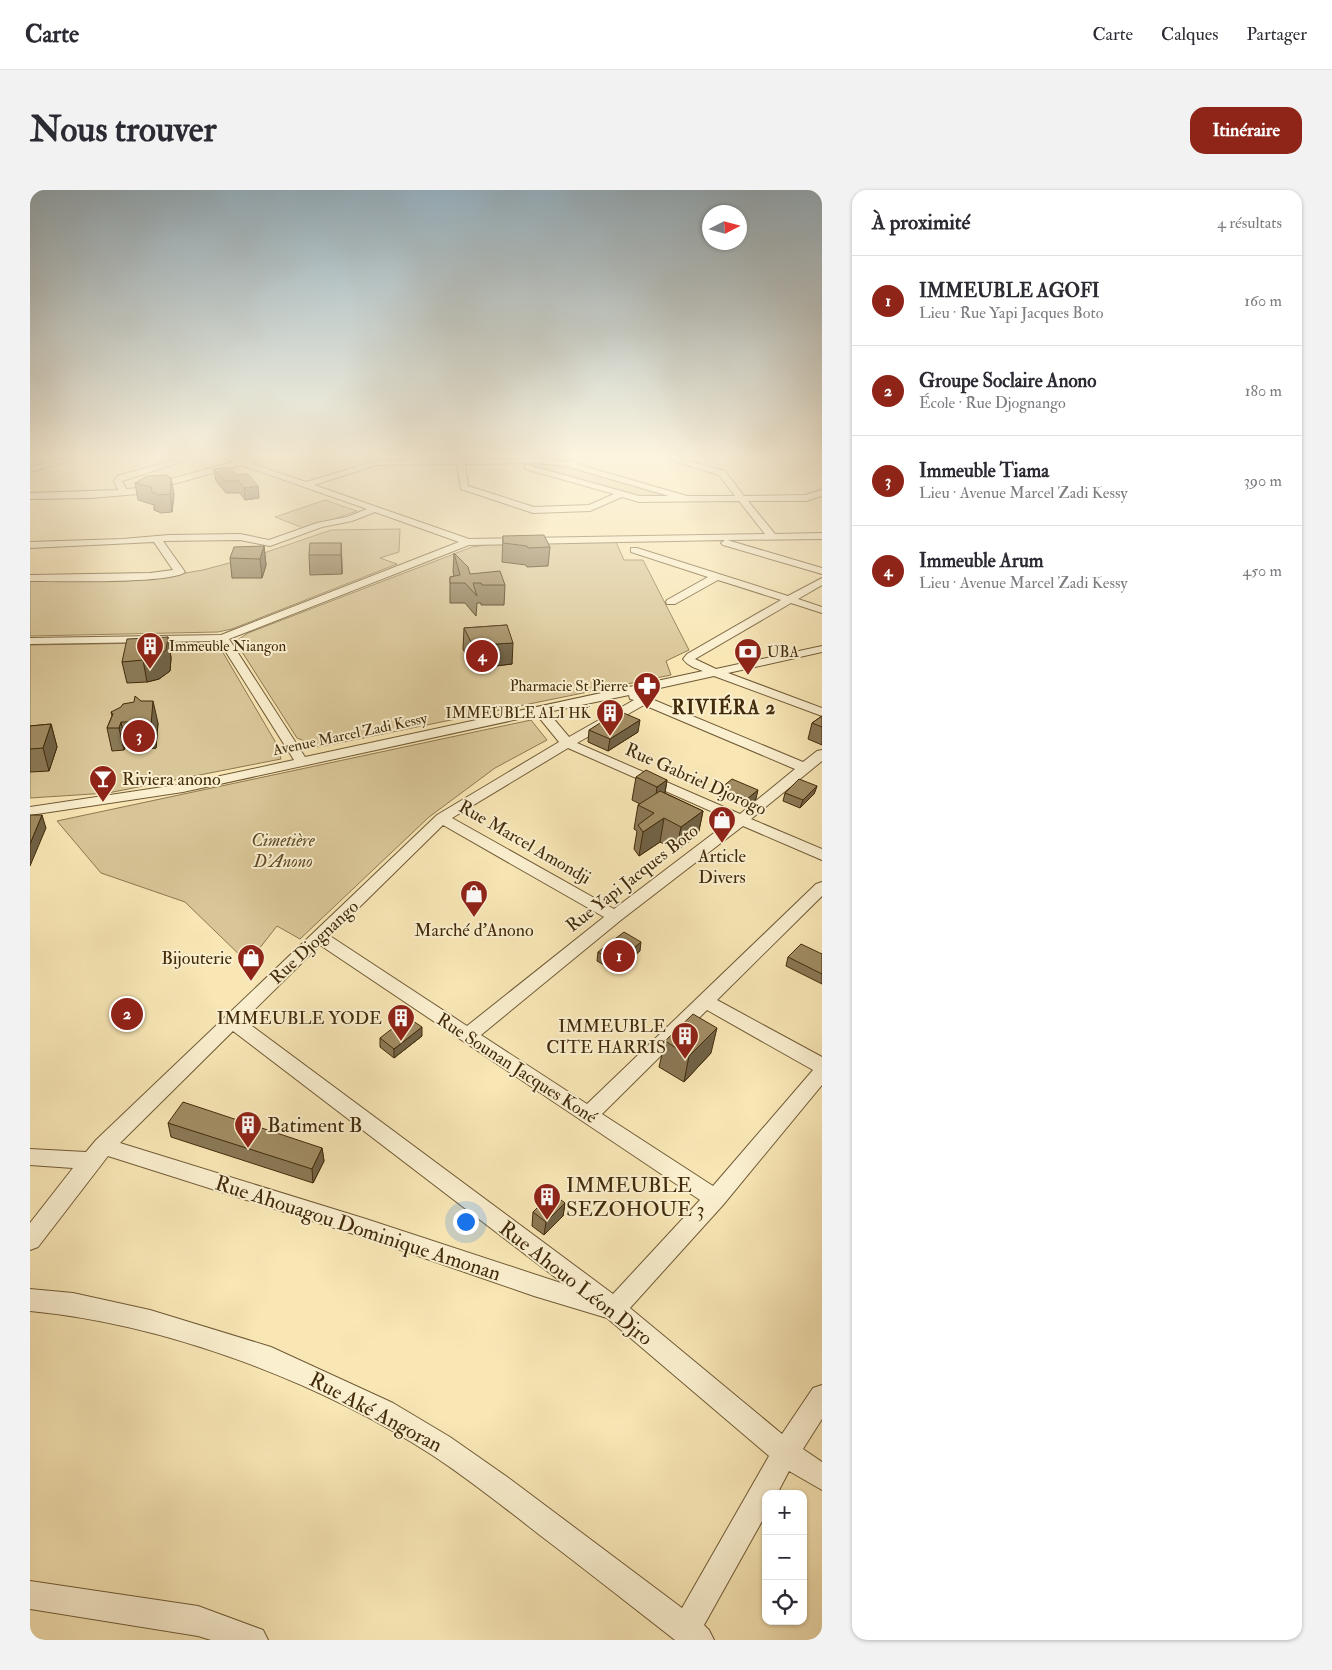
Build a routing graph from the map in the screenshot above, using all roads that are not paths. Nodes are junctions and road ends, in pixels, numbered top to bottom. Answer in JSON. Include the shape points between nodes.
{"nodes":[{"id":1,"x":336,"y":522,"type":"edge"},
{"id":2,"x":411,"y":522,"type":"edge"},
{"id":3,"x":761,"y":522,"type":"edge"},
{"id":4,"x":822,"y":536,"type":"edge"},
{"id":5,"x":772,"y":537,"type":"junction"},
{"id":6,"x":711,"y":538,"type":"junction"},
{"id":7,"x":157,"y":539,"type":"junction"},
{"id":8,"x":468,"y":542,"type":"junction"},
{"id":9,"x":30,"y":544,"type":"edge"},
{"id":10,"x":634,"y":550,"type":"dead end"},
{"id":11,"x":822,"y":571,"type":"edge"},
{"id":12,"x":716,"y":577,"type":"junction"},
{"id":13,"x":30,"y":578,"type":"edge"},
{"id":14,"x":822,"y":581,"type":"edge"},
{"id":15,"x":788,"y":600,"type":"junction"},
{"id":16,"x":671,"y":602,"type":"dead end"},
{"id":17,"x":822,"y":610,"type":"edge"},
{"id":18,"x":222,"y":638,"type":"junction"},
{"id":19,"x":30,"y":641,"type":"edge"},
{"id":20,"x":822,"y":650,"type":"edge"},
{"id":21,"x":714,"y":672,"type":"junction"},
{"id":22,"x":626,"y":692,"type":"junction"},
{"id":23,"x":644,"y":700,"type":"junction"},
{"id":24,"x":540,"y":710,"type":"junction"},
{"id":25,"x":822,"y":712,"type":"edge"},
{"id":26,"x":567,"y":743,"type":"junction"},
{"id":27,"x":822,"y":754,"type":"edge"},
{"id":28,"x":301,"y":761,"type":"junction"},
{"id":29,"x":805,"y":768,"type":"junction"},
{"id":30,"x":30,"y":811,"type":"edge"},
{"id":31,"x":442,"y":818,"type":"junction"},
{"id":32,"x":742,"y":820,"type":"junction"},
{"id":33,"x":822,"y":855,"type":"edge"},
{"id":34,"x":822,"y":887,"type":"edge"},
{"id":35,"x":615,"y":916,"type":"junction"},
{"id":36,"x":320,"y":937,"type":"junction"},
{"id":37,"x":705,"y":1001,"type":"junction"},
{"id":38,"x":231,"y":1020,"type":"junction"},
{"id":39,"x":468,"y":1035,"type":"junction"},
{"id":40,"x":822,"y":1066,"type":"edge"},
{"id":41,"x":822,"y":1072,"type":"edge"},
{"id":42,"x":588,"y":1115,"type":"junction"},
{"id":43,"x":97,"y":1153,"type":"junction"},
{"id":44,"x":30,"y":1157,"type":"edge"},
{"id":45,"x":715,"y":1199,"type":"junction"},
{"id":46,"x":30,"y":1240,"type":"edge"},
{"id":47,"x":30,"y":1300,"type":"edge"},
{"id":48,"x":614,"y":1309,"type":"junction"},
{"id":49,"x":822,"y":1397,"type":"edge"},
{"id":50,"x":785,"y":1453,"type":"junction"},
{"id":51,"x":822,"y":1477,"type":"edge"},
{"id":52,"x":30,"y":1595,"type":"edge"},
{"id":53,"x":693,"y":1635,"type":"edge"},
{"id":54,"x":253,"y":1640,"type":"edge"}],
"edges":[{"from":1,"to":7,"type":"street","via":[[270,543],[240,537]]},
{"from":2,"to":8,"type":"street"},
{"from":3,"to":5,"type":"street"},
{"from":4,"to":5,"type":"street"},
{"from":5,"to":6,"type":"street"},
{"from":6,"to":8,"type":"street"},
{"from":6,"to":11,"type":"street"},
{"from":7,"to":9,"type":"street"},
{"from":7,"to":13,"type":"street","via":[[180,572],[150,576]]},
{"from":8,"to":18,"type":"street"},
{"from":10,"to":12,"type":"street"},
{"from":12,"to":15,"type":"street"},
{"from":12,"to":16,"type":"street"},
{"from":14,"to":15,"type":"street"},
{"from":15,"to":17,"type":"street"},
{"from":15,"to":21,"type":"street","via":[[689,659]]},
{"from":18,"to":19,"type":"street"},
{"from":18,"to":28,"type":"street"},
{"from":20,"to":21,"type":"street","name":"Avenue Marcel Zadi Kessy"},
{"from":21,"to":22,"type":"street","name":"Avenue Marcel Zadi Kessy"},
{"from":21,"to":25,"type":"street"},
{"from":22,"to":23,"type":"street"},
{"from":22,"to":24,"type":"street","name":"Avenue Marcel Zadi Kessy"},
{"from":23,"to":26,"type":"street","name":"Rue Djognango"},
{"from":23,"to":29,"type":"street"},
{"from":24,"to":26,"type":"street","name":"Rue Gabriel Djorogo"},
{"from":24,"to":28,"type":"street","name":"Avenue Marcel Zadi Kessy"},
{"from":26,"to":31,"type":"street","name":"Rue Djognango"},
{"from":26,"to":32,"type":"street","name":"Rue Gabriel Djorogo"},
{"from":27,"to":29,"type":"street","name":"Rue Yapi Jacques Boto"},
{"from":28,"to":30,"type":"street","name":"Avenue Marcel Zadi Kessy","via":[[183,788]]},
{"from":29,"to":32,"type":"street","name":"Rue Yapi Jacques Boto"},
{"from":31,"to":35,"type":"street","name":"Rue Marcel Amondji"},
{"from":31,"to":36,"type":"street","name":"Rue Djognango"},
{"from":32,"to":33,"type":"street","name":"Rue Gabriel Djorogo"},
{"from":32,"to":35,"type":"street","name":"Rue Yapi Jacques Boto"},
{"from":34,"to":37,"type":"street"},
{"from":35,"to":39,"type":"street","name":"Rue Yapi Jacques Boto"},
{"from":36,"to":38,"type":"street","name":"Rue Djognango"},
{"from":36,"to":39,"type":"street","name":"Rue Sounan Jacques Koné"},
{"from":37,"to":40,"type":"street"},
{"from":37,"to":42,"type":"street"},
{"from":38,"to":43,"type":"street","name":"Rue Djognango"},
{"from":38,"to":48,"type":"street","name":"Rue Ahouo Léon Djro"},
{"from":39,"to":42,"type":"street","name":"Rue Sounan Jacques Koné"},
{"from":41,"to":45,"type":"street"},
{"from":42,"to":45,"type":"street","name":"Rue Sounan Jacques Koné"},
{"from":43,"to":44,"type":"street","name":"Rue Ahouagou Dominique Amonan"},
{"from":43,"to":46,"type":"street","name":"Rue Djognango"},
{"from":43,"to":48,"type":"street","name":"Rue Ahouagou Dominique Amonan","via":[[318,1213],[559,1295]]},
{"from":45,"to":48,"type":"street"},
{"from":47,"to":53,"type":"street","name":"Rue Aké Angoran","via":[[73,1304],[150,1321],[271,1359],[384,1412],[441,1446],[501,1488]]},
{"from":48,"to":50,"type":"street","name":"Rue Ahouo Léon Djro"},
{"from":49,"to":50,"type":"street"},
{"from":50,"to":51,"type":"street","name":"Rue Ahouo Léon Djro"},
{"from":50,"to":53,"type":"street"},
{"from":52,"to":54,"type":"street","via":[[198,1621]]}]}
